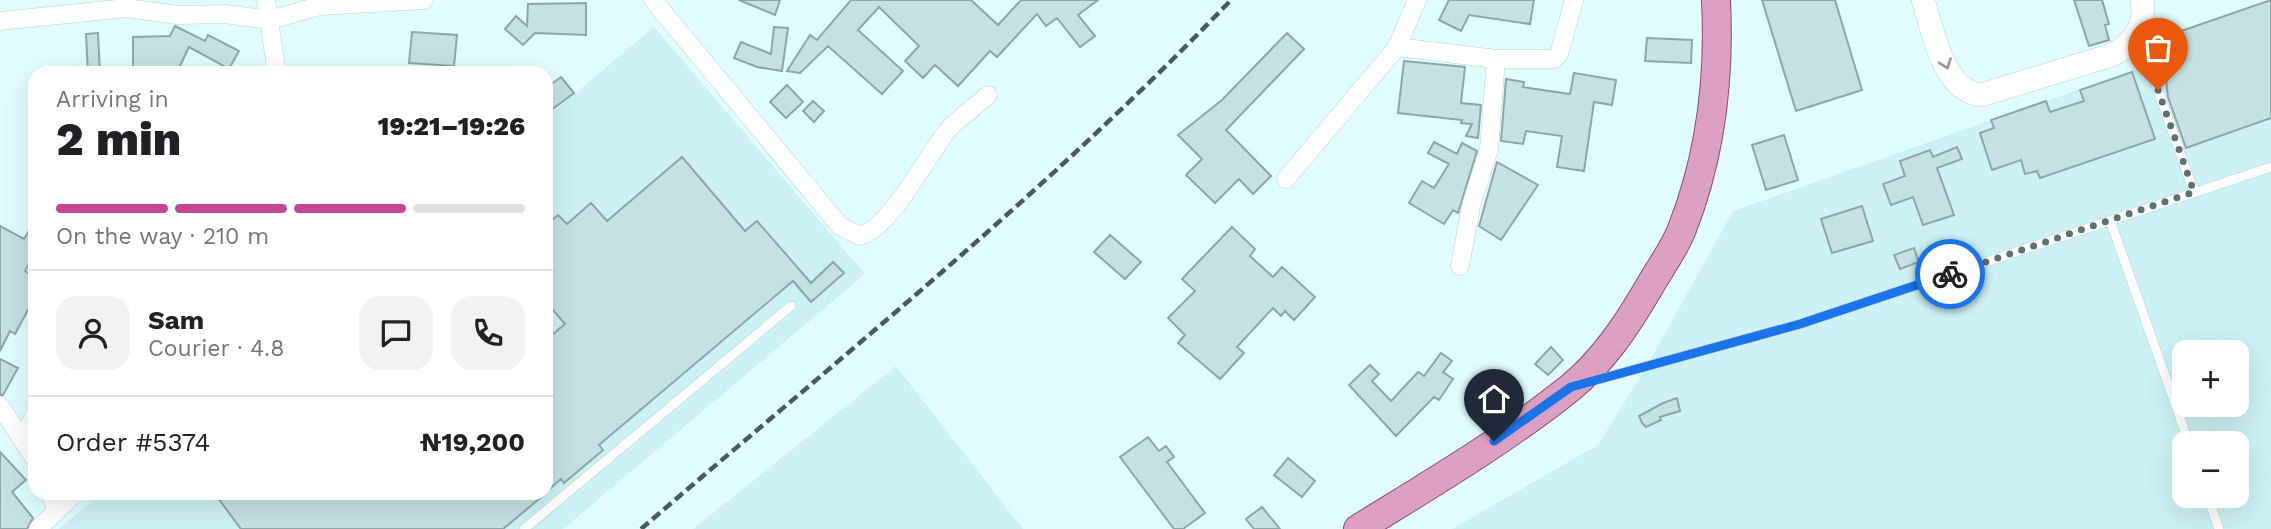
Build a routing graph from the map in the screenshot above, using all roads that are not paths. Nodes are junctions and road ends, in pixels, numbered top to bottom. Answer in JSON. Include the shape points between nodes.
{"nodes":[{"id":1,"x":266,"y":0,"type":"edge"},
{"id":2,"x":424,"y":0,"type":"edge"},
{"id":3,"x":653,"y":0,"type":"edge"},
{"id":4,"x":1417,"y":0,"type":"edge"},
{"id":5,"x":1574,"y":0,"type":"edge"},
{"id":6,"x":1716,"y":0,"type":"edge"},
{"id":7,"x":1923,"y":0,"type":"edge"},
{"id":8,"x":2143,"y":0,"type":"edge"},
{"id":9,"x":178,"y":8,"type":"edge"},
{"id":10,"x":270,"y":20,"type":"junction"},
{"id":11,"x":0,"y":21,"type":"edge"},
{"id":12,"x":2132,"y":41,"type":"junction"},
{"id":13,"x":1397,"y":47,"type":"junction"},
{"id":14,"x":1496,"y":59,"type":"junction"},
{"id":15,"x":276,"y":66,"type":"edge"},
{"id":16,"x":988,"y":95,"type":"dead end"},
{"id":17,"x":2271,"y":167,"type":"edge"},
{"id":18,"x":1286,"y":179,"type":"dead end"},
{"id":19,"x":2194,"y":192,"type":"junction"},
{"id":20,"x":2110,"y":220,"type":"junction"},
{"id":21,"x":1460,"y":266,"type":"dead end"},
{"id":22,"x":791,"y":306,"type":"dead end"},
{"id":23,"x":1571,"y":387,"type":"junction"},
{"id":24,"x":0,"y":406,"type":"edge"},
{"id":25,"x":28,"y":429,"type":"edge"},
{"id":26,"x":2185,"y":431,"type":"edge"},
{"id":27,"x":23,"y":439,"type":"junction"},
{"id":28,"x":28,"y":447,"type":"edge"},
{"id":29,"x":54,"y":502,"type":"edge"},
{"id":30,"x":2212,"y":508,"type":"edge"},
{"id":31,"x":38,"y":529,"type":"edge"},
{"id":32,"x":524,"y":529,"type":"edge"},
{"id":33,"x":1357,"y":529,"type":"edge"},
{"id":34,"x":2219,"y":529,"type":"edge"}],
"edges":[{"from":1,"to":10,"type":"street"},
{"from":2,"to":10,"type":"street","via":[[319,6]]},
{"from":3,"to":16,"type":"street","via":[[841,226],[860,236],[873,232],[893,210],[949,128]]},
{"from":4,"to":13,"type":"street"},
{"from":5,"to":14,"type":"street","via":[[1554,60]]},
{"from":6,"to":23,"type":"main road","via":[[1714,105],[1705,160],[1681,231],[1624,331]]},
{"from":7,"to":12,"type":"street","one_way":true,"via":[[1949,74],[1971,94],[1991,94],[2112,55]]},
{"from":8,"to":12,"type":"street","via":[[2143,22]]},
{"from":9,"to":10,"type":"street"},
{"from":9,"to":11,"type":"street","via":[[127,8]]},
{"from":10,"to":15,"type":"street"},
{"from":12,"to":19,"type":"lane","via":[[2149,65]]},
{"from":13,"to":14,"type":"street"},
{"from":13,"to":18,"type":"street"},
{"from":14,"to":21,"type":"street","via":[[1489,149],[1471,206]]},
{"from":17,"to":19,"type":"lane"},
{"from":19,"to":20,"type":"lane"},
{"from":20,"to":23,"type":"lane","via":[[1800,324]]},
{"from":20,"to":26,"type":"lane"},
{"from":22,"to":32,"type":"lane"},
{"from":23,"to":33,"type":"main road","via":[[1475,455]]},
{"from":24,"to":27,"type":"street"},
{"from":25,"to":27,"type":"street"},
{"from":27,"to":28,"type":"street"},
{"from":29,"to":31,"type":"street"},
{"from":30,"to":34,"type":"lane"}]}
